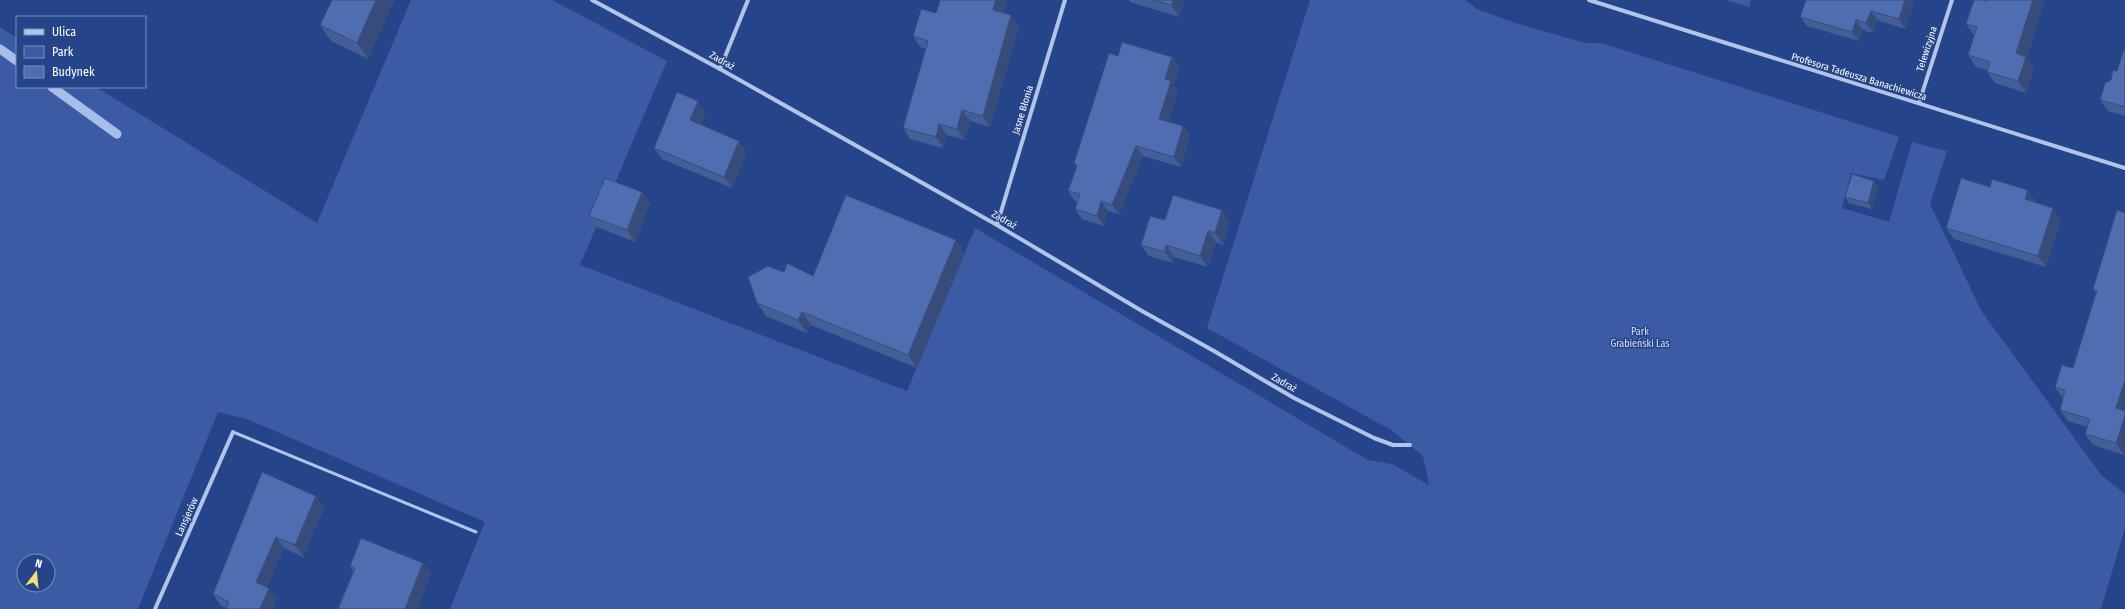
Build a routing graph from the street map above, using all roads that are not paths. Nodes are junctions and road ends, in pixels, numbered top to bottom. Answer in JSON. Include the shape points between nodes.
{"nodes":[{"id":1,"x":592,"y":0,"type":"edge"},
{"id":2,"x":748,"y":0,"type":"edge"},
{"id":3,"x":1065,"y":0,"type":"edge"},
{"id":4,"x":1588,"y":0,"type":"edge"},
{"id":5,"x":1952,"y":0,"type":"edge"},
{"id":6,"x":720,"y":69,"type":"junction"},
{"id":7,"x":1919,"y":104,"type":"junction"},
{"id":8,"x":2125,"y":168,"type":"edge"},
{"id":9,"x":997,"y":225,"type":"junction"},
{"id":10,"x":233,"y":432,"type":"joint"},
{"id":11,"x":1410,"y":445,"type":"dead end"},
{"id":12,"x":476,"y":532,"type":"dead end"},
{"id":13,"x":155,"y":609,"type":"edge"}],
"edges":[{"from":1,"to":6,"type":"street","name":"Zadraż"},
{"from":2,"to":6,"type":"street"},
{"from":3,"to":9,"type":"street","name":"Jasne Błonia"},
{"from":4,"to":7,"type":"street","name":"Profesora Tadeusza Banachiewicza"},
{"from":5,"to":7,"type":"street","name":"Telewizyjna"},
{"from":6,"to":9,"type":"street","name":"Zadraż"},
{"from":7,"to":8,"type":"street","name":"Profesora Tadeusza Banachiewicza"},
{"from":9,"to":11,"type":"street","name":"Zadraż","via":[[1294,398],[1374,438],[1393,444]]},
{"from":10,"to":12,"type":"lane"},
{"from":10,"to":13,"type":"street","name":"Lansjerów"}]}
